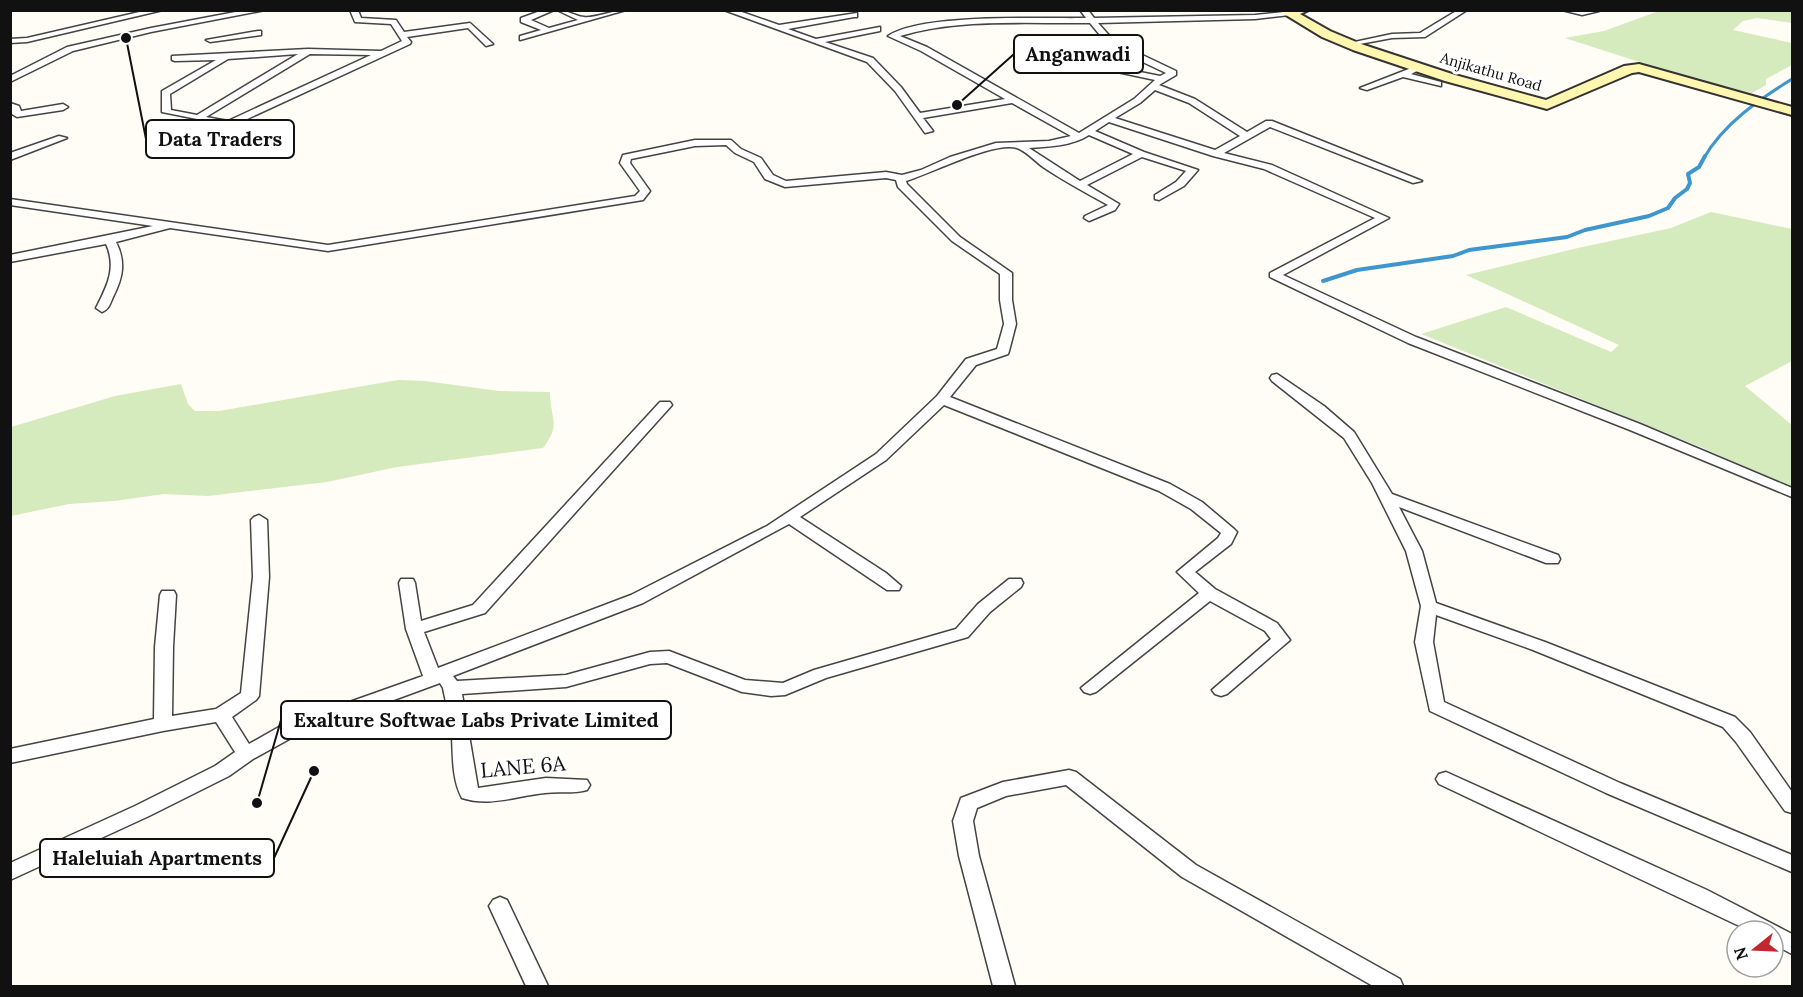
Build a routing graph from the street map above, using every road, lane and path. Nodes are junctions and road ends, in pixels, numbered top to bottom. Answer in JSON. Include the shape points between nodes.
{"nodes":[{"id":1,"x":159,"y":10,"type":"edge"},
{"id":2,"x":262,"y":10,"type":"edge"},
{"id":3,"x":354,"y":10,"type":"edge"},
{"id":4,"x":551,"y":10,"type":"edge"},
{"id":5,"x":560,"y":10,"type":"edge"},
{"id":6,"x":623,"y":10,"type":"edge"},
{"id":7,"x":727,"y":10,"type":"edge"},
{"id":8,"x":1003,"y":10,"type":"edge"},
{"id":9,"x":1304,"y":10,"type":"edge"},
{"id":10,"x":1464,"y":10,"type":"edge"},
{"id":11,"x":1564,"y":10,"type":"edge"},
{"id":12,"x":1595,"y":11,"type":"edge"},
{"id":13,"x":249,"y":12,"type":"edge"},
{"id":14,"x":851,"y":13,"type":"edge"},
{"id":15,"x":1290,"y":13,"type":"junction"},
{"id":16,"x":1158,"y":14,"type":"edge"},
{"id":17,"x":1086,"y":15,"type":"edge"},
{"id":18,"x":129,"y":16,"type":"junction"},
{"id":19,"x":586,"y":21,"type":"junction"},
{"id":20,"x":1011,"y":21,"type":"junction"},
{"id":21,"x":775,"y":28,"type":"junction"},
{"id":22,"x":877,"y":29,"type":"junction"},
{"id":23,"x":151,"y":30,"type":"junction"},
{"id":24,"x":549,"y":31,"type":"junction"},
{"id":25,"x":892,"y":36,"type":"junction"},
{"id":26,"x":523,"y":38,"type":"dead end"},
{"id":27,"x":210,"y":40,"type":"dead end"},
{"id":28,"x":10,"y":41,"type":"edge"},
{"id":29,"x":814,"y":41,"type":"junction"},
{"id":30,"x":407,"y":42,"type":"junction"},
{"id":31,"x":489,"y":44,"type":"dead end"},
{"id":32,"x":1348,"y":44,"type":"junction"},
{"id":33,"x":308,"y":51,"type":"junction"},
{"id":34,"x":380,"y":53,"type":"junction"},
{"id":35,"x":226,"y":57,"type":"junction"},
{"id":36,"x":175,"y":58,"type":"dead end"},
{"id":37,"x":1083,"y":62,"type":"dead end"},
{"id":38,"x":1419,"y":68,"type":"junction"},
{"id":39,"x":1403,"y":74,"type":"junction"},
{"id":40,"x":10,"y":80,"type":"edge"},
{"id":41,"x":1157,"y":82,"type":"junction"},
{"id":42,"x":1438,"y":84,"type":"dead end"},
{"id":43,"x":1364,"y":88,"type":"dead end"},
{"id":44,"x":1012,"y":100,"type":"junction"},
{"id":45,"x":10,"y":106,"type":"edge"},
{"id":46,"x":63,"y":107,"type":"dead end"},
{"id":47,"x":1791,"y":109,"type":"edge"},
{"id":48,"x":917,"y":116,"type":"junction"},
{"id":49,"x":198,"y":118,"type":"junction"},
{"id":50,"x":1108,"y":118,"type":"junction"},
{"id":51,"x":928,"y":131,"type":"dead end"},
{"id":52,"x":1083,"y":134,"type":"junction"},
{"id":53,"x":1246,"y":136,"type":"junction"},
{"id":54,"x":62,"y":138,"type":"dead end"},
{"id":55,"x":1020,"y":145,"type":"junction"},
{"id":56,"x":1141,"y":154,"type":"junction"},
{"id":57,"x":1216,"y":154,"type":"junction"},
{"id":58,"x":10,"y":157,"type":"edge"},
{"id":59,"x":901,"y":179,"type":"junction"},
{"id":60,"x":1417,"y":181,"type":"dead end"},
{"id":61,"x":1079,"y":185,"type":"junction"},
{"id":62,"x":1160,"y":197,"type":"dead end"},
{"id":63,"x":10,"y":202,"type":"edge"},
{"id":64,"x":1089,"y":218,"type":"dead end"},
{"id":65,"x":172,"y":224,"type":"junction"},
{"id":66,"x":110,"y":240,"type":"junction"},
{"id":67,"x":10,"y":259,"type":"edge"},
{"id":68,"x":102,"y":308,"type":"dead end"},
{"id":69,"x":1277,"y":378,"type":"dead end"},
{"id":70,"x":942,"y":399,"type":"junction"},
{"id":71,"x":665,"y":405,"type":"dead end"},
{"id":72,"x":1792,"y":493,"type":"edge"},
{"id":73,"x":1386,"y":497,"type":"junction"},
{"id":74,"x":790,"y":518,"type":"junction"},
{"id":75,"x":258,"y":520,"type":"dead end"},
{"id":76,"x":1552,"y":559,"type":"dead end"},
{"id":77,"x":407,"y":583,"type":"dead end"},
{"id":78,"x":1015,"y":583,"type":"dead end"},
{"id":79,"x":893,"y":586,"type":"dead end"},
{"id":80,"x":1209,"y":593,"type":"junction"},
{"id":81,"x":168,"y":595,"type":"dead end"},
{"id":82,"x":1429,"y":606,"type":"junction"},
{"id":83,"x":414,"y":629,"type":"junction"},
{"id":84,"x":443,"y":680,"type":"junction"},
{"id":85,"x":1090,"y":688,"type":"dead end"},
{"id":86,"x":1221,"y":690,"type":"dead end"},
{"id":87,"x":222,"y":715,"type":"junction"},
{"id":88,"x":163,"y":724,"type":"junction"},
{"id":89,"x":246,"y":753,"type":"junction"},
{"id":90,"x":10,"y":756,"type":"edge"},
{"id":91,"x":1446,"y":779,"type":"dead end"},
{"id":92,"x":580,"y":785,"type":"dead end"},
{"id":93,"x":1792,"y":806,"type":"edge"},
{"id":94,"x":1792,"y":864,"type":"edge"},
{"id":95,"x":10,"y":872,"type":"edge"},
{"id":96,"x":500,"y":906,"type":"dead end"},
{"id":97,"x":1746,"y":919,"type":"edge"},
{"id":98,"x":537,"y":987,"type":"edge"},
{"id":99,"x":1004,"y":987,"type":"edge"},
{"id":100,"x":1392,"y":987,"type":"edge"}],
"edges":[{"from":1,"to":18,"type":"street"},
{"from":2,"to":13,"type":"street"},
{"from":3,"to":30,"type":"street","via":[[358,20],[393,22]]},
{"from":4,"to":24,"type":"street","via":[[524,20]]},
{"from":5,"to":19,"type":"street"},
{"from":6,"to":19,"type":"street"},
{"from":7,"to":21,"type":"street"},
{"from":8,"to":20,"type":"street"},
{"from":9,"to":15,"type":"street"},
{"from":10,"to":32,"type":"street","via":[[1422,35]]},
{"from":11,"to":12,"type":"street"},
{"from":13,"to":23,"type":"street"},
{"from":13,"to":27,"type":"street","via":[[259,36]]},
{"from":14,"to":21,"type":"street"},
{"from":14,"to":22,"type":"street"},
{"from":15,"to":16,"type":"street","via":[[1256,17]]},
{"from":15,"to":32,"type":"street","name":"Anjikathu Road"},
{"from":16,"to":17,"type":"street"},
{"from":17,"to":20,"type":"street"},
{"from":17,"to":41,"type":"street","via":[[1112,44],[1173,73]]},
{"from":18,"to":23,"type":"street"},
{"from":18,"to":28,"type":"street"},
{"from":19,"to":24,"type":"street"},
{"from":20,"to":25,"type":"street","via":[[926,26]]},
{"from":21,"to":29,"type":"street"},
{"from":22,"to":25,"type":"street"},
{"from":22,"to":29,"type":"street"},
{"from":23,"to":40,"type":"street","via":[[70,49]]},
{"from":24,"to":26,"type":"street"},
{"from":25,"to":44,"type":"street","via":[[924,49]]},
{"from":29,"to":48,"type":"street","via":[[870,60]]},
{"from":30,"to":31,"type":"street","via":[[470,25]]},
{"from":30,"to":34,"type":"street"},
{"from":32,"to":38,"type":"street","name":"Anjikathu Road"},
{"from":33,"to":34,"type":"street"},
{"from":33,"to":35,"type":"street"},
{"from":33,"to":49,"type":"street"},
{"from":34,"to":49,"type":"street","via":[[229,124]]},
{"from":35,"to":36,"type":"street"},
{"from":35,"to":49,"type":"street","via":[[165,93],[167,112]]},
{"from":37,"to":41,"type":"street"},
{"from":38,"to":39,"type":"street"},
{"from":38,"to":47,"type":"street","name":"Anjikathu Road","via":[[1547,105],[1639,68]]},
{"from":39,"to":42,"type":"street"},
{"from":39,"to":43,"type":"street"},
{"from":41,"to":50,"type":"street","via":[[1137,101]]},
{"from":41,"to":53,"type":"street"},
{"from":44,"to":48,"type":"street"},
{"from":44,"to":52,"type":"street"},
{"from":45,"to":46,"type":"street","via":[[16,108],[17,114]]},
{"from":48,"to":51,"type":"street"},
{"from":50,"to":52,"type":"street"},
{"from":50,"to":57,"type":"street"},
{"from":52,"to":55,"type":"street","via":[[1049,144]]},
{"from":52,"to":56,"type":"street"},
{"from":53,"to":57,"type":"street"},
{"from":53,"to":60,"type":"street","via":[[1269,123]]},
{"from":54,"to":58,"type":"street"},
{"from":55,"to":59,"type":"street","via":[[996,146]]},
{"from":55,"to":61,"type":"street"},
{"from":56,"to":61,"type":"street"},
{"from":56,"to":62,"type":"street","via":[[1193,170]]},
{"from":57,"to":72,"type":"street","via":[[1268,167],[1384,218],[1274,274],[1412,340]]},
{"from":59,"to":65,"type":"street","via":[[875,175],[785,184],[769,177],[758,160],[728,142],[710,141],[626,157],[625,164],[645,191],[639,198],[463,228],[328,248]]},
{"from":59,"to":70,"type":"street","via":[[899,182],[956,239],[1006,273],[1005,300],[1010,324],[1003,351],[972,362]]},
{"from":61,"to":64,"type":"street","via":[[1114,204]]},
{"from":63,"to":65,"type":"street"},
{"from":65,"to":66,"type":"street"},
{"from":66,"to":67,"type":"street"},
{"from":66,"to":68,"type":"street","via":[[117,253],[119,271]]},
{"from":69,"to":73,"type":"street","via":[[1349,435]]},
{"from":70,"to":74,"type":"street","via":[[881,457]]},
{"from":70,"to":80,"type":"street","via":[[1160,484],[1208,511],[1230,532],[1225,541],[1185,572]]},
{"from":71,"to":83,"type":"street","via":[[479,609]]},
{"from":73,"to":76,"type":"street"},
{"from":73,"to":82,"type":"street","via":[[1414,551]]},
{"from":74,"to":79,"type":"street"},
{"from":74,"to":84,"type":"street","via":[[637,598]]},
{"from":75,"to":87,"type":"street","via":[[261,577],[250,696]]},
{"from":77,"to":83,"type":"street"},
{"from":78,"to":84,"type":"street","via":[[984,608],[962,633],[820,674],[785,689],[742,686],[669,657],[650,658],[566,681]]},
{"from":80,"to":85,"type":"street"},
{"from":80,"to":86,"type":"street","via":[[1271,627],[1281,640]]},
{"from":81,"to":88,"type":"street"},
{"from":82,"to":93,"type":"street","via":[[1729,722]]},
{"from":82,"to":94,"type":"street","via":[[1424,642],[1436,706],[1613,788]]},
{"from":83,"to":84,"type":"street"},
{"from":84,"to":89,"type":"street","via":[[286,732]]},
{"from":84,"to":92,"type":"street","name":"LANE 6A","via":[[461,734],[469,793],[482,796],[546,785]]},
{"from":87,"to":88,"type":"street"},
{"from":87,"to":89,"type":"street"},
{"from":88,"to":90,"type":"street"},
{"from":89,"to":95,"type":"street","via":[[222,771]]},
{"from":91,"to":97,"type":"street"},
{"from":96,"to":98,"type":"street"},
{"from":99,"to":100,"type":"street","via":[[969,856],[963,821],[968,803],[1003,789],[1069,777],[1189,871]]}]}
